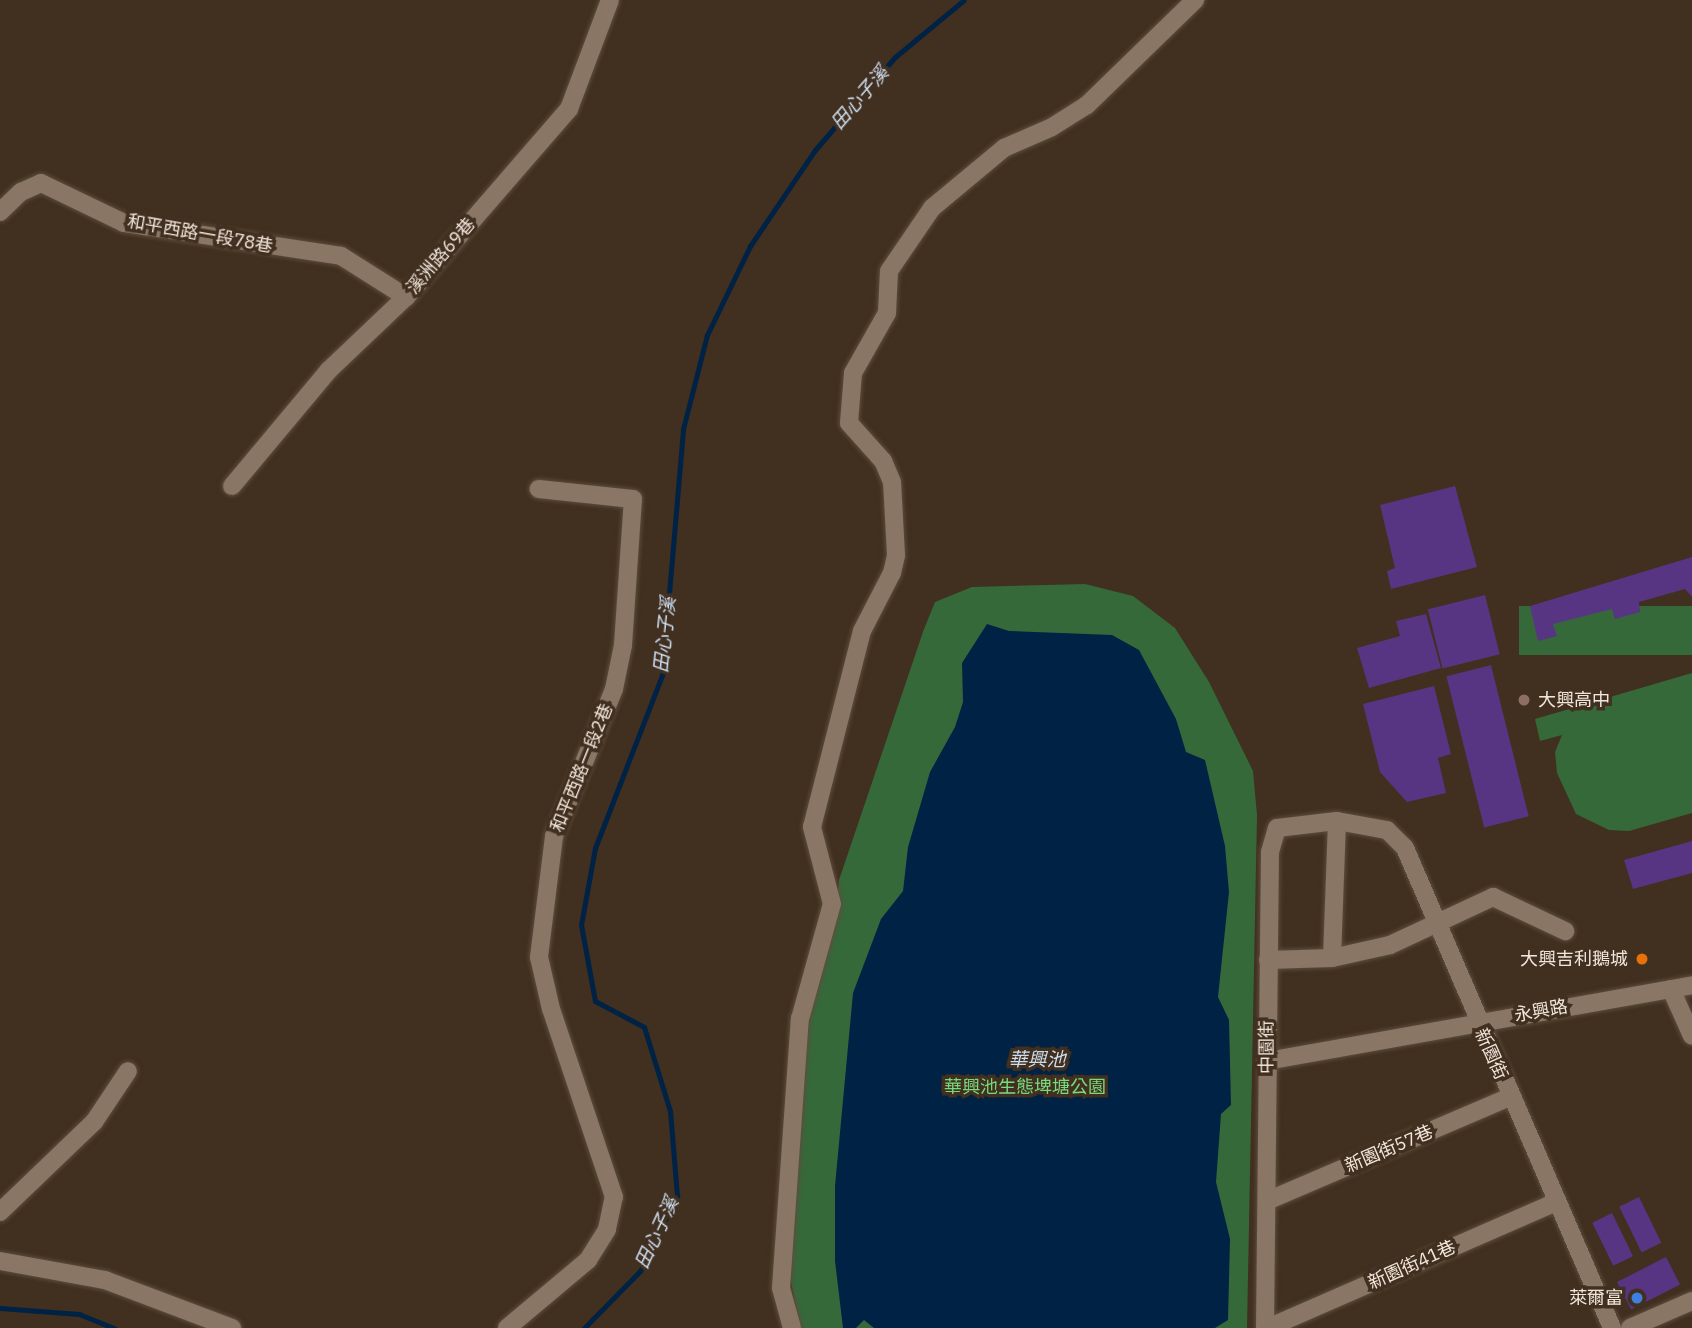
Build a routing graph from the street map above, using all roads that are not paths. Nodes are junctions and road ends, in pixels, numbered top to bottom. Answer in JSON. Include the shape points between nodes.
{"nodes":[{"id":1,"x":610,"y":0,"type":"edge"},
{"id":2,"x":1195,"y":0,"type":"edge"},
{"id":3,"x":0,"y":212,"type":"edge"},
{"id":4,"x":405,"y":298,"type":"junction"},
{"id":5,"x":232,"y":486,"type":"dead end"},
{"id":6,"x":539,"y":489,"type":"dead end"},
{"id":7,"x":1337,"y":821,"type":"junction"},
{"id":8,"x":1434,"y":925,"type":"junction"},
{"id":9,"x":1565,"y":931,"type":"dead end"},
{"id":10,"x":1332,"y":958,"type":"junction"},
{"id":11,"x":1268,"y":960,"type":"junction"},
{"id":12,"x":1692,"y":985,"type":"edge"},
{"id":13,"x":1671,"y":989,"type":"junction"},
{"id":14,"x":1477,"y":1022,"type":"junction"},
{"id":15,"x":1692,"y":1036,"type":"edge"},
{"id":16,"x":1267,"y":1061,"type":"junction"},
{"id":17,"x":128,"y":1071,"type":"dead end"},
{"id":18,"x":1510,"y":1097,"type":"junction"},
{"id":19,"x":1267,"y":1201,"type":"junction"},
{"id":20,"x":1556,"y":1202,"type":"junction"},
{"id":21,"x":0,"y":1212,"type":"edge"},
{"id":22,"x":0,"y":1261,"type":"edge"},
{"id":23,"x":1692,"y":1301,"type":"edge"},
{"id":24,"x":232,"y":1328,"type":"edge"},
{"id":25,"x":506,"y":1328,"type":"edge"},
{"id":26,"x":792,"y":1328,"type":"edge"},
{"id":27,"x":1266,"y":1328,"type":"edge"},
{"id":28,"x":1612,"y":1328,"type":"edge"},
{"id":29,"x":1630,"y":1328,"type":"edge"}],
"edges":[{"from":1,"to":4,"type":"street","name":"溪洲路69巷","via":[[569,109]]},
{"from":2,"to":26,"type":"street","via":[[1087,105],[1004,148],[932,208],[889,271],[887,313],[853,373],[849,423],[883,461],[891,482],[896,555],[892,573],[862,631],[812,827],[832,904],[800,1019],[781,1288]]},
{"from":3,"to":4,"type":"street","name":"和平西路一段78巷","via":[[21,192],[41,183],[124,223],[341,256]]},
{"from":4,"to":5,"type":"street","name":"溪洲路69巷","via":[[329,370]]},
{"from":6,"to":25,"type":"street","name":"和平西路一段2巷","via":[[633,499],[621,656],[614,689],[554,836],[539,957],[551,1009],[614,1197],[607,1229],[588,1260]]},
{"from":7,"to":8,"type":"street","name":"新園街","via":[[1387,830],[1405,848]]},
{"from":7,"to":10,"type":"street"},
{"from":7,"to":11,"type":"street","name":"中園街","via":[[1277,828],[1270,852]]},
{"from":8,"to":9,"type":"street","via":[[1493,897]]},
{"from":8,"to":10,"type":"street","via":[[1390,945]]},
{"from":8,"to":14,"type":"street","name":"新園街"},
{"from":10,"to":11,"type":"street"},
{"from":11,"to":16,"type":"street","name":"中園街"},
{"from":12,"to":13,"type":"street","name":"永興路"},
{"from":13,"to":14,"type":"street","name":"永興路"},
{"from":13,"to":15,"type":"street"},
{"from":14,"to":16,"type":"street","name":"永興路"},
{"from":14,"to":18,"type":"street","name":"新園街"},
{"from":16,"to":19,"type":"street","name":"中園街"},
{"from":17,"to":21,"type":"street","via":[[94,1122]]},
{"from":18,"to":19,"type":"street","name":"新園街57巷"},
{"from":18,"to":20,"type":"street","name":"新園街"},
{"from":19,"to":27,"type":"street","name":"中園街"},
{"from":20,"to":27,"type":"street","name":"新園街41巷"},
{"from":20,"to":28,"type":"street","name":"新園街"},
{"from":22,"to":24,"type":"street","via":[[105,1280]]},
{"from":23,"to":29,"type":"street"}]}
